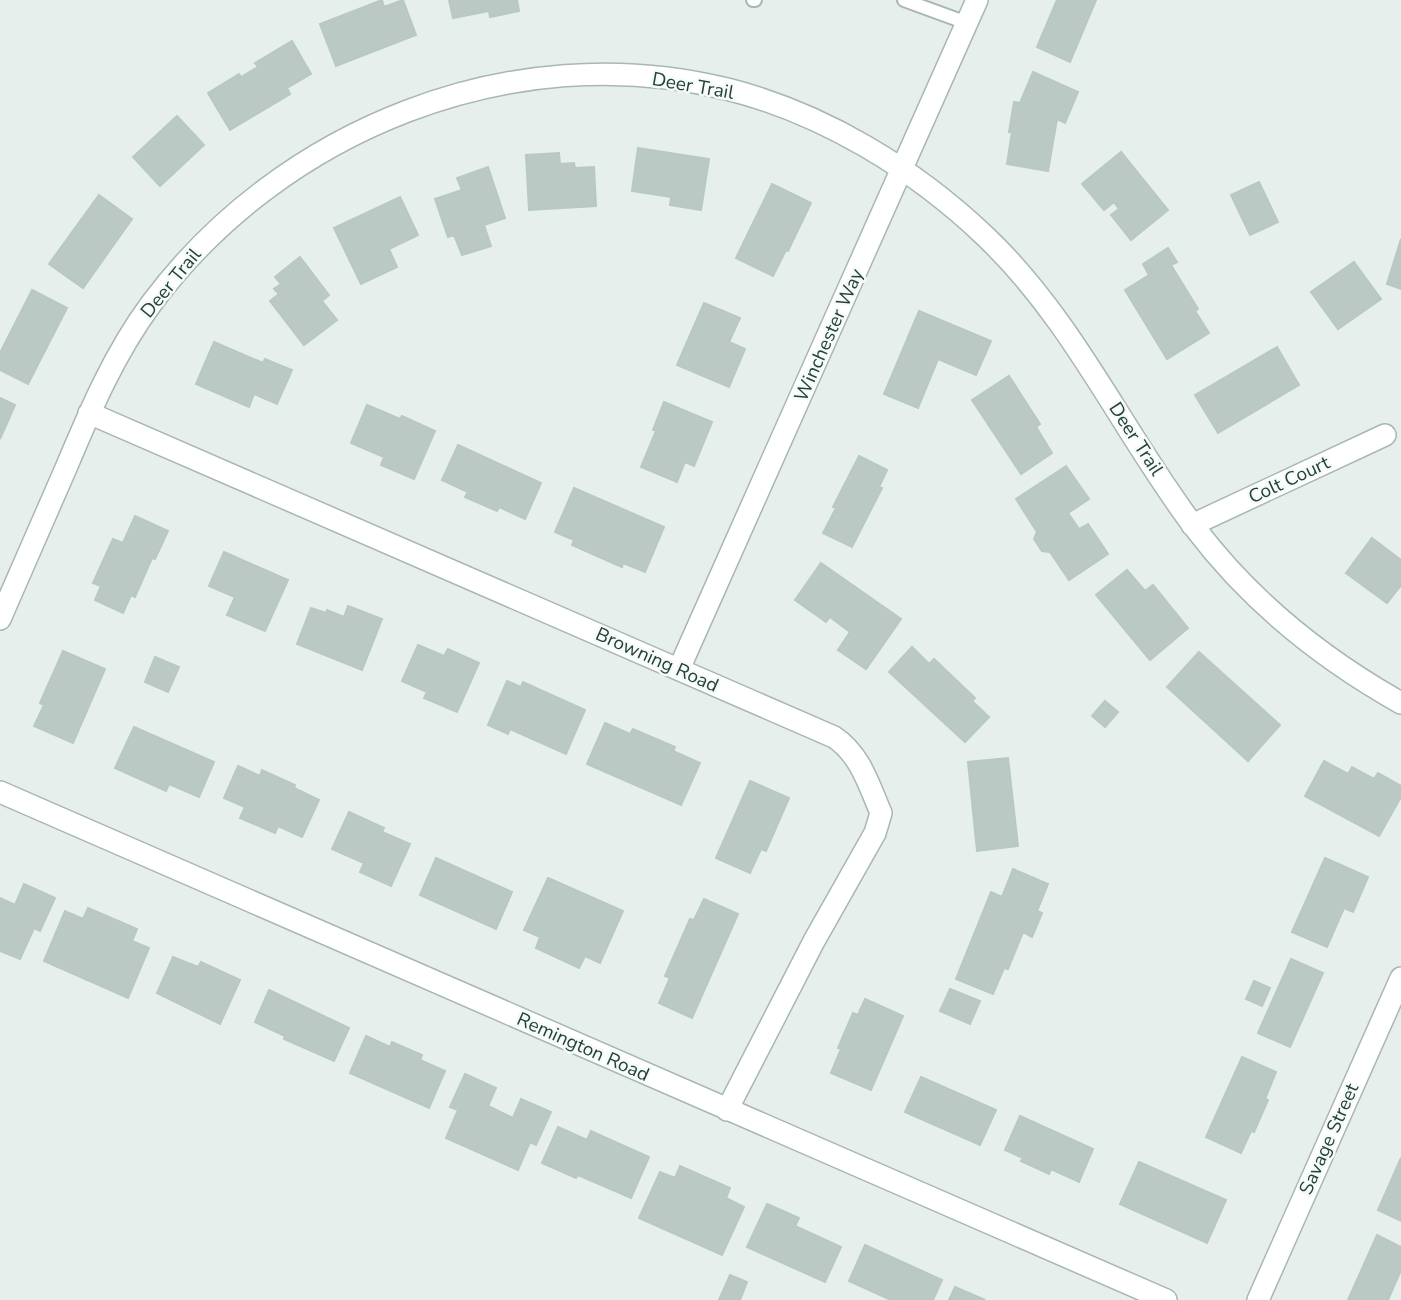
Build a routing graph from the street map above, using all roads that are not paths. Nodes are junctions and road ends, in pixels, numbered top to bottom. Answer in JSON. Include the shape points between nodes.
{"nodes":[{"id":1,"x":904,"y":0,"type":"edge"},
{"id":2,"x":978,"y":0,"type":"edge"},
{"id":3,"x":967,"y":23,"type":"junction"},
{"id":4,"x":903,"y":169,"type":"junction"},
{"id":5,"x":89,"y":413,"type":"junction"},
{"id":6,"x":1385,"y":435,"type":"dead end"},
{"id":7,"x":1192,"y":525,"type":"junction"},
{"id":8,"x":0,"y":619,"type":"edge"},
{"id":9,"x":679,"y":669,"type":"junction"},
{"id":10,"x":1401,"y":703,"type":"edge"},
{"id":11,"x":0,"y":792,"type":"edge"},
{"id":12,"x":1401,"y":978,"type":"edge"},
{"id":13,"x":727,"y":1110,"type":"junction"},
{"id":14,"x":1166,"y":1300,"type":"edge"},
{"id":15,"x":1258,"y":1300,"type":"edge"}],
"edges":[{"from":1,"to":3,"type":"lane"},
{"from":2,"to":3,"type":"street","name":"Winchester Way"},
{"from":3,"to":4,"type":"street","name":"Winchester Way"},
{"from":4,"to":5,"type":"street","name":"Deer Trail","via":[[847,136],[789,110],[729,90],[678,80],[561,76],[503,83],[437,100],[330,145],[242,206],[193,253],[150,306]]},
{"from":4,"to":7,"type":"street","name":"Deer Trail","via":[[987,237],[1030,283],[1063,325]]},
{"from":4,"to":9,"type":"street","name":"Winchester Way"},
{"from":5,"to":8,"type":"street","name":"Deer Trail"},
{"from":5,"to":9,"type":"street","name":"Browning Road"},
{"from":6,"to":7,"type":"street","name":"Colt Court"},
{"from":7,"to":10,"type":"street","name":"Deer Trail","via":[[1256,598],[1304,640],[1356,678]]},
{"from":9,"to":13,"type":"street","name":"Browning Road","via":[[844,744],[860,766],[881,813],[875,833]]},
{"from":11,"to":13,"type":"street","name":"Remington Road"},
{"from":12,"to":15,"type":"street","name":"Savage Street"},
{"from":13,"to":14,"type":"street","name":"Remington Road"}]}
